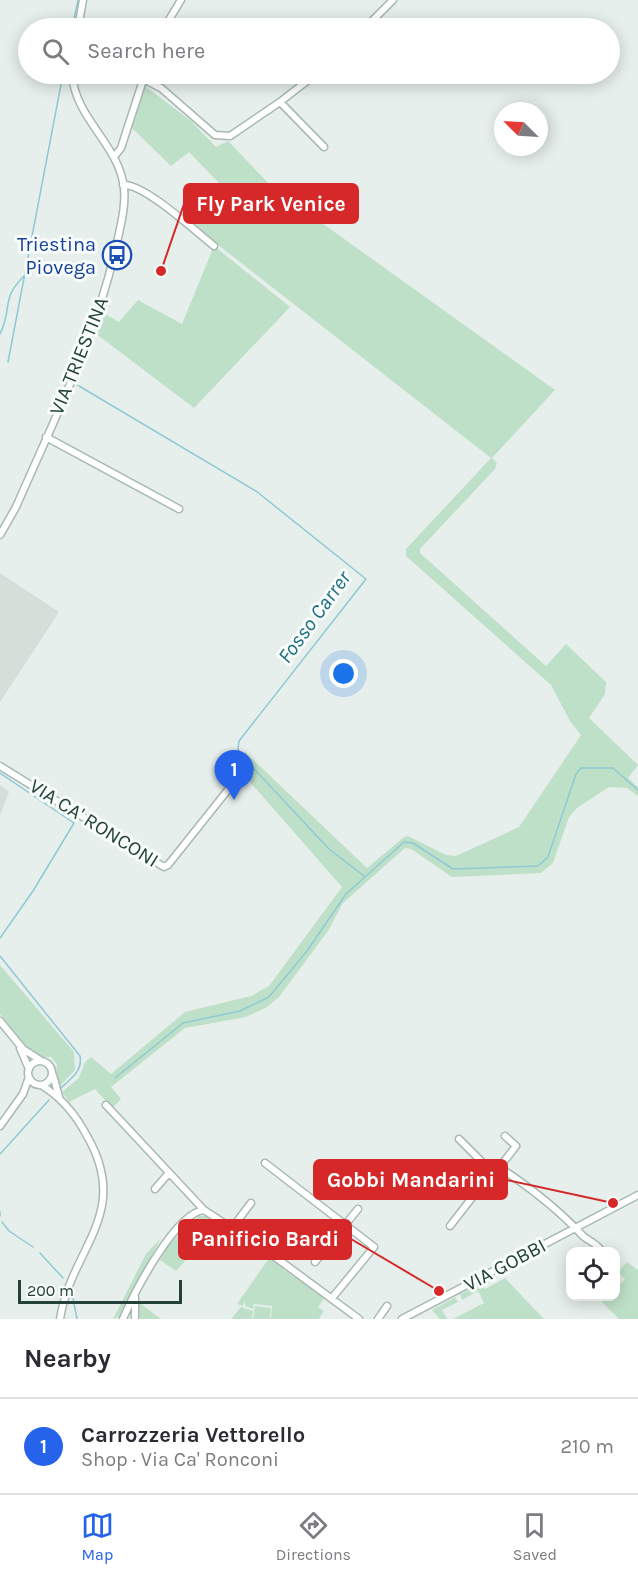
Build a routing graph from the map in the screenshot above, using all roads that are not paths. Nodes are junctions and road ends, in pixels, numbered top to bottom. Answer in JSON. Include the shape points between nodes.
{"nodes":[{"id":1,"x":83,"y":0,"type":"edge"},
{"id":2,"x":181,"y":0,"type":"edge"},
{"id":3,"x":393,"y":0,"type":"edge"},
{"id":4,"x":80,"y":18,"type":"edge"},
{"id":5,"x":170,"y":18,"type":"edge"},
{"id":6,"x":374,"y":18,"type":"edge"},
{"id":7,"x":74,"y":84,"type":"edge"},
{"id":8,"x":141,"y":84,"type":"edge"},
{"id":9,"x":155,"y":84,"type":"edge"},
{"id":10,"x":303,"y":84,"type":"edge"},
{"id":11,"x":280,"y":102,"type":"junction"},
{"id":12,"x":324,"y":147,"type":"dead end"},
{"id":13,"x":114,"y":157,"type":"junction"},
{"id":14,"x":123,"y":185,"type":"junction"},
{"id":15,"x":214,"y":246,"type":"dead end"},
{"id":16,"x":46,"y":436,"type":"junction"},
{"id":17,"x":179,"y":509,"type":"dead end"},
{"id":18,"x":0,"y":535,"type":"edge"},
{"id":19,"x":0,"y":766,"type":"edge"},
{"id":20,"x":227,"y":791,"type":"dead end"},
{"id":21,"x":0,"y":1021,"type":"edge"},
{"id":22,"x":17,"y":1042,"type":"junction"},
{"id":23,"x":41,"y":1061,"type":"junction"},
{"id":24,"x":29,"y":1073,"type":"junction"},
{"id":25,"x":52,"y":1075,"type":"junction"},
{"id":26,"x":39,"y":1085,"type":"junction"},
{"id":27,"x":23,"y":1095,"type":"junction"},
{"id":28,"x":59,"y":1098,"type":"junction"},
{"id":29,"x":106,"y":1105,"type":"dead end"},
{"id":30,"x":0,"y":1126,"type":"edge"},
{"id":31,"x":505,"y":1136,"type":"dead end"},
{"id":32,"x":459,"y":1139,"type":"dead end"},
{"id":33,"x":265,"y":1163,"type":"dead end"},
{"id":34,"x":499,"y":1167,"type":"junction"},
{"id":35,"x":492,"y":1172,"type":"junction"},
{"id":36,"x":168,"y":1174,"type":"junction"},
{"id":37,"x":156,"y":1188,"type":"dead end"},
{"id":38,"x":635,"y":1196,"type":"edge"},
{"id":39,"x":250,"y":1203,"type":"dead end"},
{"id":40,"x":638,"y":1204,"type":"edge"},
{"id":41,"x":358,"y":1209,"type":"dead end"},
{"id":42,"x":202,"y":1210,"type":"junction"},
{"id":43,"x":345,"y":1225,"type":"junction"},
{"id":44,"x":450,"y":1226,"type":"dead end"},
{"id":45,"x":232,"y":1228,"type":"junction"},
{"id":46,"x":576,"y":1228,"type":"junction"},
{"id":47,"x":600,"y":1247,"type":"edge"},
{"id":48,"x":315,"y":1262,"type":"dead end"},
{"id":49,"x":136,"y":1291,"type":"junction"},
{"id":50,"x":332,"y":1299,"type":"junction"},
{"id":51,"x":387,"y":1306,"type":"dead end"},
{"id":52,"x":124,"y":1317,"type":"edge"},
{"id":53,"x":134,"y":1318,"type":"edge"},
{"id":54,"x":60,"y":1319,"type":"edge"},
{"id":55,"x":359,"y":1319,"type":"edge"},
{"id":56,"x":378,"y":1319,"type":"edge"},
{"id":57,"x":402,"y":1319,"type":"edge"}],
"edges":[{"from":1,"to":4,"type":"street"},
{"from":2,"to":5,"type":"street"},
{"from":3,"to":6,"type":"street"},
{"from":7,"to":13,"type":"street","name":"VIA TRIESTINA","via":[[79,106]]},
{"from":8,"to":13,"type":"street","via":[[121,148]]},
{"from":9,"to":11,"type":"street","via":[[219,137],[230,136]]},
{"from":10,"to":11,"type":"street"},
{"from":11,"to":12,"type":"street"},
{"from":13,"to":14,"type":"street","name":"VIA TRIESTINA"},
{"from":14,"to":15,"type":"street","via":[[147,194]]},
{"from":14,"to":16,"type":"street","name":"VIA TRIESTINA","via":[[122,218],[100,307]]},
{"from":16,"to":17,"type":"street"},
{"from":16,"to":18,"type":"street","name":"VIA TRIESTINA"},
{"from":19,"to":20,"type":"street","name":"VIA CA' RONCONI","via":[[164,867]]},
{"from":21,"to":22,"type":"street"},
{"from":22,"to":23,"type":"street"},
{"from":22,"to":24,"type":"street"},
{"from":23,"to":24,"type":"street","via":[[33,1063]]},
{"from":23,"to":25,"type":"street","via":[[49,1064]]},
{"from":24,"to":26,"type":"street"},
{"from":24,"to":27,"type":"street"},
{"from":25,"to":26,"type":"street","via":[[48,1083]]},
{"from":25,"to":28,"type":"street"},
{"from":26,"to":27,"type":"street"},
{"from":26,"to":28,"type":"street"},
{"from":27,"to":30,"type":"street"},
{"from":28,"to":54,"type":"street","via":[[96,1152],[104,1193],[98,1226],[66,1293]]},
{"from":29,"to":36,"type":"street"},
{"from":31,"to":34,"type":"street","via":[[516,1146]]},
{"from":32,"to":35,"type":"street"},
{"from":33,"to":43,"type":"street"},
{"from":34,"to":35,"type":"street"},
{"from":34,"to":46,"type":"street","via":[[566,1216]]},
{"from":35,"to":44,"type":"street"},
{"from":36,"to":37,"type":"street"},
{"from":36,"to":42,"type":"street","via":[[198,1201]]},
{"from":38,"to":40,"type":"street"},
{"from":38,"to":46,"type":"street","name":"VIA GOBBI"},
{"from":39,"to":45,"type":"street"},
{"from":41,"to":43,"type":"street"},
{"from":42,"to":45,"type":"street"},
{"from":42,"to":49,"type":"street","via":[[192,1214],[166,1240]]},
{"from":43,"to":48,"type":"street"},
{"from":43,"to":50,"type":"street","via":[[374,1247]]},
{"from":45,"to":50,"type":"street"},
{"from":46,"to":47,"type":"street"},
{"from":46,"to":57,"type":"street","name":"VIA GOBBI"},
{"from":49,"to":52,"type":"street"},
{"from":49,"to":53,"type":"street"},
{"from":50,"to":55,"type":"street"},
{"from":51,"to":56,"type":"street"}]}
